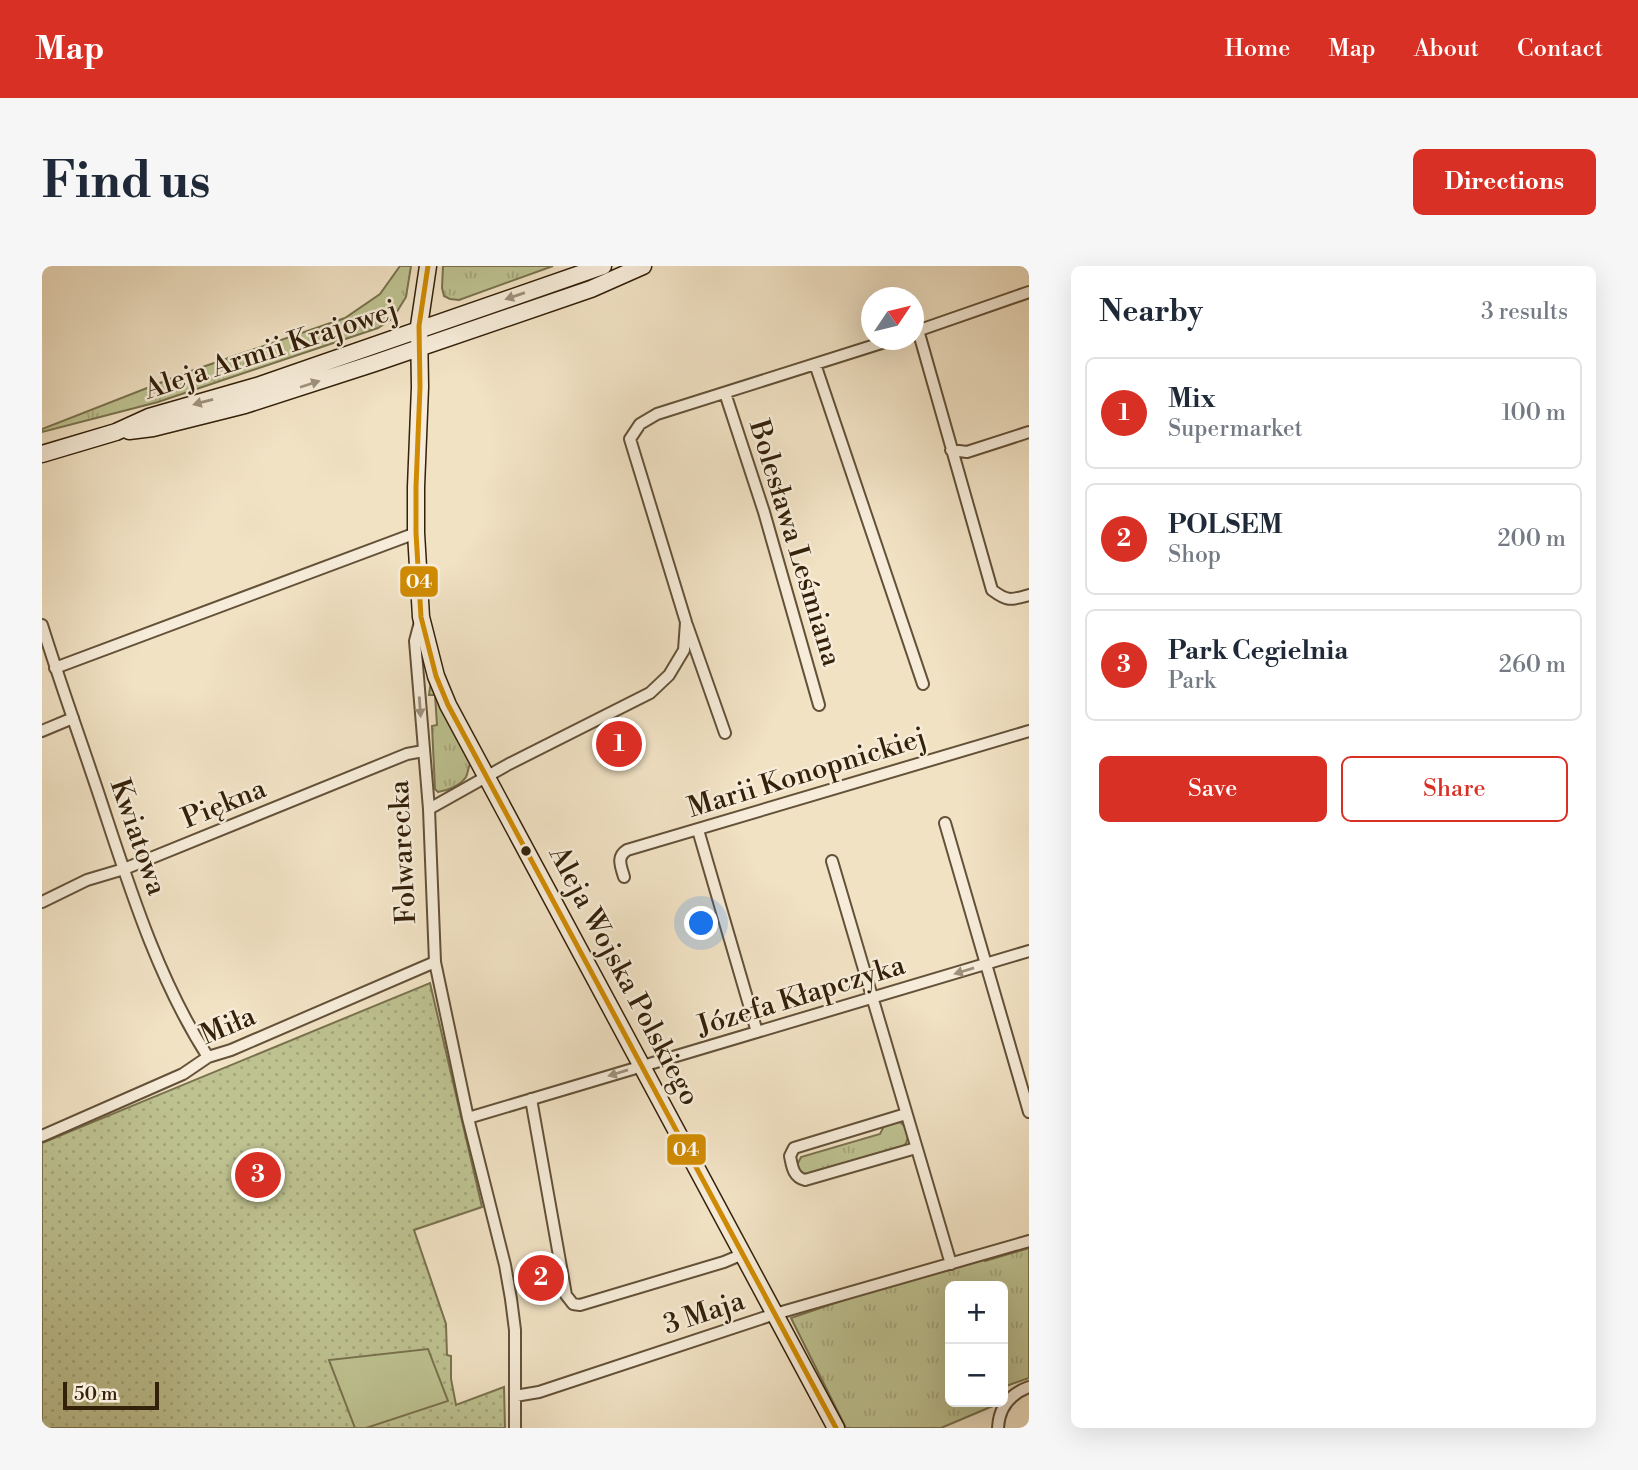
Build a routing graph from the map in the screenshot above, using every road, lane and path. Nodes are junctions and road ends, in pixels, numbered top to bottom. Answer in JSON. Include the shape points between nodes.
{"nodes":[{"id":1,"x":428,"y":266,"type":"edge"},
{"id":2,"x":603,"y":266,"type":"edge"},
{"id":3,"x":643,"y":266,"type":"edge"},
{"id":4,"x":1029,"y":292,"type":"edge"},
{"id":5,"x":924,"y":328,"type":"edge"},
{"id":6,"x":419,"y":330,"type":"junction"},
{"id":7,"x":420,"y":347,"type":"junction"},
{"id":8,"x":861,"y":349,"type":"edge"},
{"id":9,"x":922,"y":350,"type":"edge"},
{"id":10,"x":815,"y":364,"type":"junction"},
{"id":11,"x":725,"y":393,"type":"junction"},
{"id":12,"x":116,"y":432,"type":"junction"},
{"id":13,"x":1029,"y":432,"type":"edge"},
{"id":14,"x":951,"y":450,"type":"junction"},
{"id":15,"x":42,"y":454,"type":"edge"},
{"id":16,"x":416,"y":533,"type":"junction"},
{"id":17,"x":1029,"y":595,"type":"edge"},
{"id":18,"x":421,"y":617,"type":"junction"},
{"id":19,"x":686,"y":622,"type":"junction"},
{"id":20,"x":42,"y":625,"type":"edge"},
{"id":21,"x":417,"y":664,"type":"junction"},
{"id":22,"x":55,"y":668,"type":"junction"},
{"id":23,"x":436,"y":676,"type":"junction"},
{"id":24,"x":923,"y":684,"type":"dead end"},
{"id":25,"x":819,"y":705,"type":"dead end"},
{"id":26,"x":73,"y":718,"type":"junction"},
{"id":27,"x":42,"y":731,"type":"edge"},
{"id":28,"x":1029,"y":731,"type":"edge"},
{"id":29,"x":724,"y":733,"type":"dead end"},
{"id":30,"x":423,"y":751,"type":"junction"},
{"id":31,"x":487,"y":777,"type":"junction"},
{"id":32,"x":429,"y":809,"type":"junction"},
{"id":33,"x":944,"y":823,"type":"dead end"},
{"id":34,"x":698,"y":830,"type":"junction"},
{"id":35,"x":832,"y":861,"type":"dead end"},
{"id":36,"x":124,"y":869,"type":"junction"},
{"id":37,"x":624,"y":877,"type":"dead end"},
{"id":38,"x":42,"y":902,"type":"edge"},
{"id":39,"x":1029,"y":951,"type":"edge"},
{"id":40,"x":435,"y":962,"type":"junction"},
{"id":41,"x":986,"y":964,"type":"junction"},
{"id":42,"x":871,"y":998,"type":"junction"},
{"id":43,"x":757,"y":1032,"type":"junction"},
{"id":44,"x":208,"y":1057,"type":"junction"},
{"id":45,"x":642,"y":1066,"type":"junction"},
{"id":46,"x":531,"y":1099,"type":"junction"},
{"id":47,"x":1029,"y":1112,"type":"edge"},
{"id":48,"x":906,"y":1114,"type":"junction"},
{"id":49,"x":468,"y":1118,"type":"junction"},
{"id":50,"x":42,"y":1136,"type":"edge"},
{"id":51,"x":916,"y":1148,"type":"junction"},
{"id":52,"x":1029,"y":1241,"type":"edge"},
{"id":53,"x":743,"y":1254,"type":"junction"},
{"id":54,"x":951,"y":1264,"type":"junction"},
{"id":55,"x":775,"y":1314,"type":"junction"},
{"id":56,"x":1029,"y":1387,"type":"edge"},
{"id":57,"x":515,"y":1396,"type":"junction"},
{"id":58,"x":515,"y":1428,"type":"edge"},
{"id":59,"x":836,"y":1428,"type":"edge"},
{"id":60,"x":999,"y":1428,"type":"edge"}],
"edges":[{"from":1,"to":6,"type":"street","name":"Folwarecka"},
{"from":2,"to":6,"type":"street","name":"Aleja Armii Krajowej","one_way":true},
{"from":3,"to":7,"type":"street","name":"Aleja Armii Krajowej","via":[[591,289]]},
{"from":4,"to":5,"type":"street"},
{"from":6,"to":7,"type":"street","name":"Folwarecka"},
{"from":6,"to":12,"type":"street","name":"Aleja Armii Krajowej","one_way":true,"via":[[257,386],[149,417]]},
{"from":12,"to":7,"type":"street","name":"Aleja Armii Krajowej","one_way":true,"via":[[209,415]]},
{"from":7,"to":16,"type":"street","name":"Folwarecka"},
{"from":8,"to":10,"type":"street"},
{"from":9,"to":14,"type":"street"},
{"from":10,"to":11,"type":"street"},
{"from":10,"to":24,"type":"street"},
{"from":11,"to":19,"type":"street","via":[[657,414],[630,439]]},
{"from":11,"to":25,"type":"street","name":"Bolesława Leśmiana"},
{"from":12,"to":15,"type":"street","name":"Aleja Armii Krajowej"},
{"from":13,"to":14,"type":"street","via":[[967,452]]},
{"from":14,"to":17,"type":"street","via":[[992,590],[1010,600]]},
{"from":16,"to":18,"type":"street","name":"Folwarecka"},
{"from":16,"to":22,"type":"street"},
{"from":18,"to":21,"type":"street","name":"Folwarecka","via":[[415,641]]},
{"from":18,"to":23,"type":"street","name":"Aleja Wojska Polskiego"},
{"from":19,"to":29,"type":"street"},
{"from":19,"to":31,"type":"street","via":[[684,650],[669,675],[650,693]]},
{"from":20,"to":22,"type":"street","name":"Kwiatowa"},
{"from":21,"to":23,"type":"street"},
{"from":21,"to":30,"type":"street","name":"Folwarecka","one_way":true},
{"from":22,"to":26,"type":"street","name":"Kwiatowa"},
{"from":23,"to":31,"type":"street","name":"Aleja Wojska Polskiego"},
{"from":26,"to":27,"type":"street"},
{"from":26,"to":36,"type":"street","name":"Kwiatowa"},
{"from":28,"to":34,"type":"street","name":"Marii Konopnickiej"},
{"from":30,"to":32,"type":"street","name":"Folwarecka"},
{"from":30,"to":36,"type":"street","name":"Piękna"},
{"from":31,"to":32,"type":"street"},
{"from":31,"to":45,"type":"street","name":"Aleja Wojska Polskiego"},
{"from":32,"to":40,"type":"street","name":"Folwarecka"},
{"from":33,"to":41,"type":"street"},
{"from":34,"to":37,"type":"street","name":"Marii Konopnickiej","via":[[627,850],[620,859]]},
{"from":34,"to":43,"type":"street"},
{"from":35,"to":42,"type":"street"},
{"from":36,"to":38,"type":"street","name":"Piękna","via":[[87,880]]},
{"from":36,"to":44,"type":"street","name":"Kwiatowa","via":[[162,970]]},
{"from":39,"to":41,"type":"street","name":"Józefa Kłapczyka"},
{"from":40,"to":44,"type":"street","name":"Miła"},
{"from":40,"to":49,"type":"street","name":"Folwarecka"},
{"from":41,"to":42,"type":"street","name":"Józefa Kłapczyka","one_way":true},
{"from":41,"to":47,"type":"street"},
{"from":42,"to":43,"type":"street","name":"Józefa Kłapczyka"},
{"from":42,"to":48,"type":"street"},
{"from":43,"to":45,"type":"street","name":"Józefa Kłapczyka"},
{"from":44,"to":50,"type":"street","name":"Miła","via":[[183,1074]]},
{"from":45,"to":46,"type":"street","name":"Józefa Kłapczyka","one_way":true},
{"from":45,"to":53,"type":"street","name":"Aleja Wojska Polskiego"},
{"from":46,"to":49,"type":"street","name":"Józefa Kłapczyka"},
{"from":46,"to":53,"type":"street","via":[[566,1295],[573,1304]]},
{"from":48,"to":51,"type":"street"},
{"from":48,"to":51,"type":"street","via":[[794,1148],[790,1156],[794,1172],[805,1180]]},
{"from":49,"to":57,"type":"street","name":"Folwarecka","via":[[511,1299]]},
{"from":51,"to":54,"type":"street"},
{"from":52,"to":54,"type":"street","name":"3 Maja"},
{"from":53,"to":55,"type":"street","name":"Aleja Wojska Polskiego"},
{"from":54,"to":55,"type":"street","name":"3 Maja"},
{"from":55,"to":57,"type":"street","name":"3 Maja"},
{"from":55,"to":59,"type":"street","name":"Aleja Wojska Polskiego"},
{"from":56,"to":60,"type":"street","via":[[1008,1399]]},
{"from":57,"to":58,"type":"street","name":"Folwarecka"}]}
